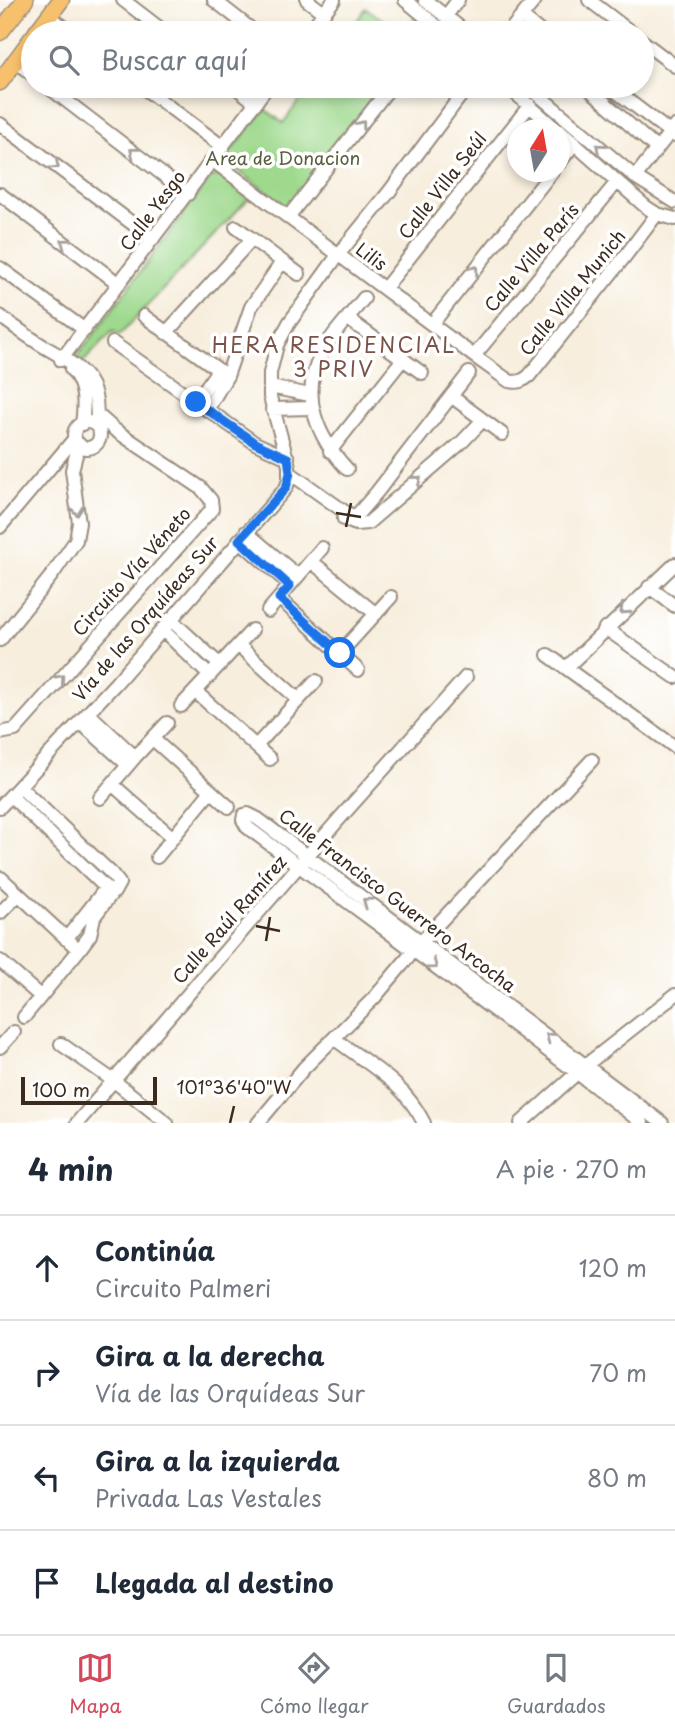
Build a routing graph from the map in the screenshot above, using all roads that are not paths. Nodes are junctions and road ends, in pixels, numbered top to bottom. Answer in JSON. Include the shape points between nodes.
{"nodes":[{"id":1,"x":25,"y":0,"type":"edge"},
{"id":2,"x":61,"y":0,"type":"edge"},
{"id":3,"x":123,"y":0,"type":"edge"},
{"id":4,"x":214,"y":0,"type":"edge"},
{"id":5,"x":307,"y":0,"type":"edge"},
{"id":6,"x":334,"y":0,"type":"edge"},
{"id":7,"x":405,"y":0,"type":"edge"},
{"id":8,"x":425,"y":0,"type":"edge"},
{"id":9,"x":458,"y":0,"type":"edge"},
{"id":10,"x":535,"y":0,"type":"edge"},
{"id":11,"x":589,"y":0,"type":"edge"},
{"id":12,"x":324,"y":13,"type":"junction"},
{"id":13,"x":49,"y":16,"type":"junction"},
{"id":14,"x":522,"y":16,"type":"junction"},
{"id":15,"x":45,"y":21,"type":"edge"},
{"id":16,"x":56,"y":21,"type":"edge"},
{"id":17,"x":150,"y":21,"type":"edge"},
{"id":18,"x":241,"y":21,"type":"edge"},
{"id":19,"x":318,"y":21,"type":"edge"},
{"id":20,"x":432,"y":21,"type":"edge"},
{"id":21,"x":437,"y":21,"type":"edge"},
{"id":22,"x":444,"y":21,"type":"edge"},
{"id":23,"x":518,"y":21,"type":"edge"},
{"id":24,"x":528,"y":21,"type":"edge"},
{"id":25,"x":616,"y":21,"type":"edge"},
{"id":26,"x":0,"y":32,"type":"edge"},
{"id":27,"x":654,"y":50,"type":"edge"},
{"id":28,"x":21,"y":53,"type":"edge"},
{"id":29,"x":15,"y":61,"type":"junction"},
{"id":30,"x":21,"y":66,"type":"edge"},
{"id":31,"x":675,"y":66,"type":"edge"},
{"id":32,"x":0,"y":82,"type":"edge"},
{"id":33,"x":63,"y":98,"type":"edge"},
{"id":34,"x":157,"y":98,"type":"edge"},
{"id":35,"x":250,"y":98,"type":"edge"},
{"id":36,"x":260,"y":98,"type":"edge"},
{"id":37,"x":382,"y":98,"type":"edge"},
{"id":38,"x":459,"y":98,"type":"edge"},
{"id":39,"x":522,"y":98,"type":"edge"},
{"id":40,"x":542,"y":98,"type":"edge"},
{"id":41,"x":600,"y":98,"type":"edge"},
{"id":42,"x":626,"y":98,"type":"edge"},
{"id":43,"x":256,"y":103,"type":"junction"},
{"id":44,"x":530,"y":105,"type":"junction"},
{"id":45,"x":546,"y":119,"type":"edge"},
{"id":46,"x":0,"y":124,"type":"edge"},
{"id":47,"x":673,"y":131,"type":"edge"},
{"id":48,"x":570,"y":140,"type":"edge"},
{"id":49,"x":574,"y":144,"type":"junction"},
{"id":50,"x":223,"y":147,"type":"junction"},
{"id":51,"x":570,"y":149,"type":"edge"},
{"id":52,"x":657,"y":149,"type":"junction"},
{"id":53,"x":213,"y":161,"type":"junction"},
{"id":54,"x":635,"y":177,"type":"junction"},
{"id":55,"x":544,"y":182,"type":"edge"},
{"id":56,"x":617,"y":182,"type":"junction"},
{"id":57,"x":0,"y":194,"type":"edge"},
{"id":58,"x":188,"y":194,"type":"junction"},
{"id":59,"x":675,"y":202,"type":"edge"},
{"id":60,"x":657,"y":214,"type":"junction"},
{"id":61,"x":288,"y":217,"type":"junction"},
{"id":62,"x":675,"y":219,"type":"edge"},
{"id":63,"x":236,"y":228,"type":"dead end"},
{"id":64,"x":153,"y":239,"type":"junction"},
{"id":65,"x":251,"y":240,"type":"junction"},
{"id":66,"x":338,"y":255,"type":"junction"},
{"id":67,"x":282,"y":262,"type":"junction"},
{"id":68,"x":0,"y":268,"type":"edge"},
{"id":69,"x":299,"y":274,"type":"dead end"},
{"id":70,"x":119,"y":284,"type":"junction"},
{"id":71,"x":385,"y":288,"type":"junction"},
{"id":72,"x":364,"y":298,"type":"dead end"},
{"id":73,"x":0,"y":316,"type":"edge"},
{"id":74,"x":144,"y":316,"type":"dead end"},
{"id":75,"x":348,"y":319,"type":"junction"},
{"id":76,"x":432,"y":324,"type":"junction"},
{"id":77,"x":85,"y":330,"type":"junction"},
{"id":78,"x":166,"y":333,"type":"junction"},
{"id":79,"x":113,"y":343,"type":"dead end"},
{"id":80,"x":474,"y":356,"type":"junction"},
{"id":81,"x":62,"y":359,"type":"junction"},
{"id":82,"x":402,"y":359,"type":"junction"},
{"id":83,"x":222,"y":373,"type":"junction"},
{"id":84,"x":422,"y":373,"type":"dead end"},
{"id":85,"x":469,"y":373,"type":"dead end"},
{"id":86,"x":509,"y":381,"type":"joint"},
{"id":87,"x":270,"y":387,"type":"junction"},
{"id":88,"x":310,"y":395,"type":"junction"},
{"id":89,"x":451,"y":396,"type":"junction"},
{"id":90,"x":202,"y":406,"type":"junction"},
{"id":91,"x":312,"y":408,"type":"junction"},
{"id":92,"x":272,"y":409,"type":"junction"},
{"id":93,"x":96,"y":420,"type":"junction"},
{"id":94,"x":483,"y":420,"type":"junction"},
{"id":95,"x":82,"y":424,"type":"junction"},
{"id":96,"x":502,"y":434,"type":"dead end"},
{"id":97,"x":281,"y":437,"type":"junction"},
{"id":98,"x":77,"y":441,"type":"junction"},
{"id":99,"x":255,"y":443,"type":"junction"},
{"id":100,"x":330,"y":451,"type":"junction"},
{"id":101,"x":288,"y":458,"type":"junction"},
{"id":102,"x":347,"y":469,"type":"dead end"},
{"id":103,"x":290,"y":477,"type":"junction"},
{"id":104,"x":377,"y":492,"type":"junction"},
{"id":105,"x":389,"y":504,"type":"junction"},
{"id":106,"x":343,"y":515,"type":"junction"},
{"id":107,"x":0,"y":527,"type":"edge"},
{"id":108,"x":243,"y":536,"type":"junction"},
{"id":109,"x":322,"y":548,"type":"dead end"},
{"id":110,"x":311,"y":561,"type":"junction"},
{"id":111,"x":675,"y":564,"type":"edge"},
{"id":112,"x":294,"y":581,"type":"junction"},
{"id":113,"x":649,"y":587,"type":"junction"},
{"id":114,"x":391,"y":597,"type":"dead end"},
{"id":115,"x":279,"y":598,"type":"junction"},
{"id":116,"x":675,"y":606,"type":"edge"},
{"id":117,"x":268,"y":611,"type":"dead end"},
{"id":118,"x":376,"y":614,"type":"junction"},
{"id":119,"x":166,"y":624,"type":"junction"},
{"id":120,"x":605,"y":628,"type":"junction"},
{"id":121,"x":252,"y":630,"type":"dead end"},
{"id":122,"x":0,"y":640,"type":"edge"},
{"id":123,"x":238,"y":645,"type":"junction"},
{"id":124,"x":340,"y":653,"type":"junction"},
{"id":125,"x":548,"y":655,"type":"dead end"},
{"id":126,"x":220,"y":665,"type":"junction"},
{"id":127,"x":566,"y":668,"type":"junction"},
{"id":128,"x":358,"y":670,"type":"dead end"},
{"id":129,"x":210,"y":676,"type":"junction"},
{"id":130,"x":466,"y":677,"type":"dead end"},
{"id":131,"x":675,"y":677,"type":"edge"},
{"id":132,"x":316,"y":681,"type":"dead end"},
{"id":133,"x":195,"y":692,"type":"junction"},
{"id":134,"x":299,"y":700,"type":"junction"},
{"id":135,"x":181,"y":706,"type":"dead end"},
{"id":136,"x":84,"y":718,"type":"junction"},
{"id":137,"x":167,"y":723,"type":"dead end"},
{"id":138,"x":0,"y":733,"type":"edge"},
{"id":139,"x":153,"y":739,"type":"junction"},
{"id":140,"x":256,"y":746,"type":"junction"},
{"id":141,"x":675,"y":747,"type":"edge"},
{"id":142,"x":270,"y":759,"type":"dead end"},
{"id":143,"x":592,"y":760,"type":"dead end"},
{"id":144,"x":131,"y":761,"type":"junction"},
{"id":145,"x":112,"y":784,"type":"junction"},
{"id":146,"x":16,"y":791,"type":"junction"},
{"id":147,"x":211,"y":791,"type":"junction"},
{"id":148,"x":100,"y":798,"type":"dead end"},
{"id":149,"x":0,"y":807,"type":"edge"},
{"id":150,"x":229,"y":807,"type":"dead end"},
{"id":151,"x":260,"y":829,"type":"dead end"},
{"id":152,"x":173,"y":838,"type":"junction"},
{"id":153,"x":157,"y":857,"type":"dead end"},
{"id":154,"x":303,"y":863,"type":"junction"},
{"id":155,"x":1,"y":878,"type":"edge"},
{"id":156,"x":109,"y":891,"type":"junction"},
{"id":157,"x":18,"y":895,"type":"junction"},
{"id":158,"x":0,"y":913,"type":"edge"},
{"id":159,"x":66,"y":939,"type":"junction"},
{"id":160,"x":418,"y":946,"type":"junction"},
{"id":161,"x":79,"y":950,"type":"junction"},
{"id":162,"x":0,"y":961,"type":"edge"},
{"id":163,"x":675,"y":995,"type":"edge"},
{"id":164,"x":40,"y":996,"type":"junction"},
{"id":165,"x":24,"y":1017,"type":"dead end"},
{"id":166,"x":13,"y":1032,"type":"dead end"},
{"id":167,"x":335,"y":1038,"type":"junction"},
{"id":168,"x":61,"y":1044,"type":"dead end"},
{"id":169,"x":0,"y":1047,"type":"edge"},
{"id":170,"x":582,"y":1069,"type":"junction"},
{"id":171,"x":114,"y":1081,"type":"junction"},
{"id":172,"x":77,"y":1123,"type":"edge"},
{"id":173,"x":167,"y":1123,"type":"edge"},
{"id":174,"x":258,"y":1123,"type":"edge"},
{"id":175,"x":424,"y":1123,"type":"edge"},
{"id":176,"x":521,"y":1123,"type":"edge"},
{"id":177,"x":642,"y":1123,"type":"edge"},
{"id":178,"x":663,"y":1123,"type":"edge"}],
"edges":[{"from":1,"to":26,"type":"main road"},
{"from":2,"to":13,"type":"main road"},
{"from":3,"to":17,"type":"street"},
{"from":4,"to":18,"type":"street"},
{"from":5,"to":12,"type":"street"},
{"from":6,"to":12,"type":"street"},
{"from":7,"to":20,"type":"street"},
{"from":8,"to":21,"type":"street"},
{"from":9,"to":22,"type":"street"},
{"from":10,"to":14,"type":"street"},
{"from":11,"to":25,"type":"street"},
{"from":12,"to":19,"type":"street"},
{"from":13,"to":15,"type":"main road"},
{"from":13,"to":16,"type":"street"},
{"from":14,"to":23,"type":"street"},
{"from":14,"to":24,"type":"street"},
{"from":27,"to":31,"type":"street"},
{"from":28,"to":29,"type":"main road"},
{"from":29,"to":30,"type":"street"},
{"from":29,"to":32,"type":"main road"},
{"from":58,"to":33,"type":"street","one_way":true},
{"from":34,"to":50,"type":"street"},
{"from":35,"to":43,"type":"street"},
{"from":36,"to":43,"type":"street","name":"Calle Yesgo"},
{"from":61,"to":37,"type":"street","one_way":true},
{"from":38,"to":66,"type":"street"},
{"from":39,"to":44,"type":"street"},
{"from":54,"to":40,"type":"street","one_way":true},
{"from":41,"to":52,"type":"street"},
{"from":42,"to":47,"type":"street"},
{"from":43,"to":50,"type":"street","name":"Calle Yesgo"},
{"from":44,"to":45,"type":"street"},
{"from":44,"to":71,"type":"street","name":"Calle Villa Seúl"},
{"from":46,"to":64,"type":"street","one_way":true},
{"from":47,"to":52,"type":"street"},
{"from":48,"to":49,"type":"street"},
{"from":49,"to":51,"type":"street"},
{"from":49,"to":56,"type":"street"},
{"from":50,"to":53,"type":"street","name":"Calle Yesgo"},
{"from":52,"to":54,"type":"street"},
{"from":53,"to":58,"type":"street","name":"Calle Yesgo"},
{"from":53,"to":61,"type":"street","name":"Lilis"},
{"from":54,"to":59,"type":"street"},
{"from":76,"to":55,"type":"street","one_way":true},
{"from":56,"to":60,"type":"street"},
{"from":56,"to":80,"type":"street","name":"Calle Villa París"},
{"from":70,"to":57,"type":"street","one_way":true},
{"from":58,"to":64,"type":"street","name":"Calle Yesgo"},
{"from":60,"to":62,"type":"street"},
{"from":60,"to":86,"type":"street","name":"Calle Villa Munich","via":[[529,376],[521,382]]},
{"from":61,"to":66,"type":"street","name":"Lilis"},
{"from":63,"to":65,"type":"street"},
{"from":64,"to":70,"type":"street","name":"Calle Yesgo"},
{"from":65,"to":67,"type":"street"},
{"from":65,"to":78,"type":"street"},
{"from":66,"to":71,"type":"street","name":"Lilis"},
{"from":66,"to":87,"type":"street","via":[[277,345]]},
{"from":67,"to":69,"type":"street"},
{"from":67,"to":83,"type":"street","via":[[251,307]]},
{"from":68,"to":77,"type":"street"},
{"from":70,"to":77,"type":"street","name":"Calle Yesgo"},
{"from":71,"to":76,"type":"street","name":"Lilis"},
{"from":72,"to":75,"type":"street"},
{"from":73,"to":81,"type":"street"},
{"from":74,"to":78,"type":"street"},
{"from":75,"to":82,"type":"street"},
{"from":75,"to":88,"type":"street","via":[[320,355]]},
{"from":76,"to":80,"type":"street","name":"Lilis"},
{"from":77,"to":81,"type":"street","name":"Calle Yesgo"},
{"from":78,"to":83,"type":"street"},
{"from":79,"to":90,"type":"street"},
{"from":80,"to":86,"type":"street","name":"Lilis"},
{"from":81,"to":93,"type":"street","via":[[92,383]]},
{"from":81,"to":95,"type":"street","via":[[80,384]]},
{"from":82,"to":84,"type":"street"},
{"from":82,"to":100,"type":"street"},
{"from":83,"to":90,"type":"street"},
{"from":85,"to":89,"type":"street"},
{"from":87,"to":88,"type":"street"},
{"from":87,"to":92,"type":"street"},
{"from":88,"to":91,"type":"street"},
{"from":89,"to":94,"type":"street"},
{"from":89,"to":104,"type":"street"},
{"from":90,"to":99,"type":"street"},
{"from":91,"to":92,"type":"street"},
{"from":91,"to":100,"type":"street"},
{"from":92,"to":97,"type":"street"},
{"from":93,"to":95,"type":"street"},
{"from":93,"to":98,"type":"street","via":[[100,436],[96,444],[87,448]]},
{"from":138,"to":93,"type":"street","name":"Circuito Vía Véneto","one_way":true,"via":[[15,730],[212,509],[201,488]]},
{"from":94,"to":96,"type":"street"},
{"from":105,"to":94,"type":"street","one_way":true},
{"from":95,"to":98,"type":"street","via":[[76,430]]},
{"from":97,"to":99,"type":"street"},
{"from":97,"to":101,"type":"street"},
{"from":98,"to":107,"type":"street"},
{"from":98,"to":122,"type":"street","one_way":true,"via":[[72,470],[79,523],[76,540]]},
{"from":99,"to":101,"type":"street"},
{"from":100,"to":102,"type":"street"},
{"from":101,"to":103,"type":"street"},
{"from":103,"to":106,"type":"street"},
{"from":103,"to":108,"type":"street","name":"Vía de las Orquídeas Sur","via":[[284,492]]},
{"from":104,"to":105,"type":"street"},
{"from":104,"to":106,"type":"street","via":[[357,515]]},
{"from":105,"to":106,"type":"street","via":[[366,524],[352,523]]},
{"from":108,"to":112,"type":"street"},
{"from":108,"to":119,"type":"street","name":"Vía de las Orquídeas Sur"},
{"from":109,"to":110,"type":"street"},
{"from":110,"to":112,"type":"street"},
{"from":110,"to":118,"type":"street"},
{"from":111,"to":113,"type":"street"},
{"from":112,"to":115,"type":"street"},
{"from":113,"to":116,"type":"street"},
{"from":113,"to":120,"type":"street","one_way":true},
{"from":114,"to":118,"type":"street"},
{"from":115,"to":117,"type":"street"},
{"from":115,"to":124,"type":"street"},
{"from":118,"to":124,"type":"street"},
{"from":119,"to":126,"type":"street"},
{"from":119,"to":129,"type":"street"},
{"from":119,"to":136,"type":"street","name":"Vía de las Orquídeas Sur"},
{"from":120,"to":127,"type":"street"},
{"from":120,"to":131,"type":"street"},
{"from":121,"to":123,"type":"street"},
{"from":123,"to":126,"type":"street"},
{"from":123,"to":134,"type":"street"},
{"from":124,"to":128,"type":"street"},
{"from":125,"to":127,"type":"street"},
{"from":126,"to":129,"type":"street"},
{"from":127,"to":141,"type":"street"},
{"from":129,"to":133,"type":"street"},
{"from":130,"to":154,"type":"street","name":"Calle Raúl Ramírez"},
{"from":132,"to":134,"type":"street"},
{"from":133,"to":135,"type":"street"},
{"from":133,"to":140,"type":"street"},
{"from":134,"to":140,"type":"street"},
{"from":136,"to":144,"type":"street"},
{"from":136,"to":146,"type":"street","name":"Vía de las Orquídeas Sur"},
{"from":137,"to":139,"type":"street"},
{"from":139,"to":144,"type":"street"},
{"from":139,"to":147,"type":"street"},
{"from":140,"to":142,"type":"street"},
{"from":143,"to":160,"type":"street"},
{"from":144,"to":145,"type":"street"},
{"from":145,"to":148,"type":"street"},
{"from":145,"to":152,"type":"street"},
{"from":146,"to":149,"type":"street","name":"Vía de las Orquídeas Sur"},
{"from":146,"to":156,"type":"street"},
{"from":147,"to":150,"type":"street"},
{"from":147,"to":152,"type":"street"},
{"from":151,"to":154,"type":"street","name":"Calle Francisco Guerrero Arcocha"},
{"from":152,"to":153,"type":"street"},
{"from":154,"to":160,"type":"street","name":"Calle Francisco Guerrero Arcocha"},
{"from":154,"to":171,"type":"street","name":"Calle Raúl Ramírez"},
{"from":155,"to":157,"type":"street"},
{"from":156,"to":159,"type":"street"},
{"from":156,"to":161,"type":"street"},
{"from":157,"to":158,"type":"street"},
{"from":157,"to":159,"type":"street"},
{"from":159,"to":161,"type":"street"},
{"from":160,"to":167,"type":"street"},
{"from":160,"to":170,"type":"street","name":"Calle Francisco Guerrero Arcocha"},
{"from":161,"to":164,"type":"street"},
{"from":162,"to":164,"type":"street"},
{"from":163,"to":170,"type":"street"},
{"from":164,"to":165,"type":"street"},
{"from":166,"to":169,"type":"street"},
{"from":167,"to":174,"type":"street"},
{"from":167,"to":175,"type":"street","via":[[390,1078]]},
{"from":168,"to":171,"type":"street"},
{"from":170,"to":176,"type":"street"},
{"from":170,"to":177,"type":"street","name":"Calle Francisco Guerrero Arcocha"},
{"from":170,"to":178,"type":"street","name":"Calle Francisco Guerrero Arcocha"},
{"from":171,"to":172,"type":"street","name":"Calle Raúl Ramírez"},
{"from":171,"to":173,"type":"street"}]}
